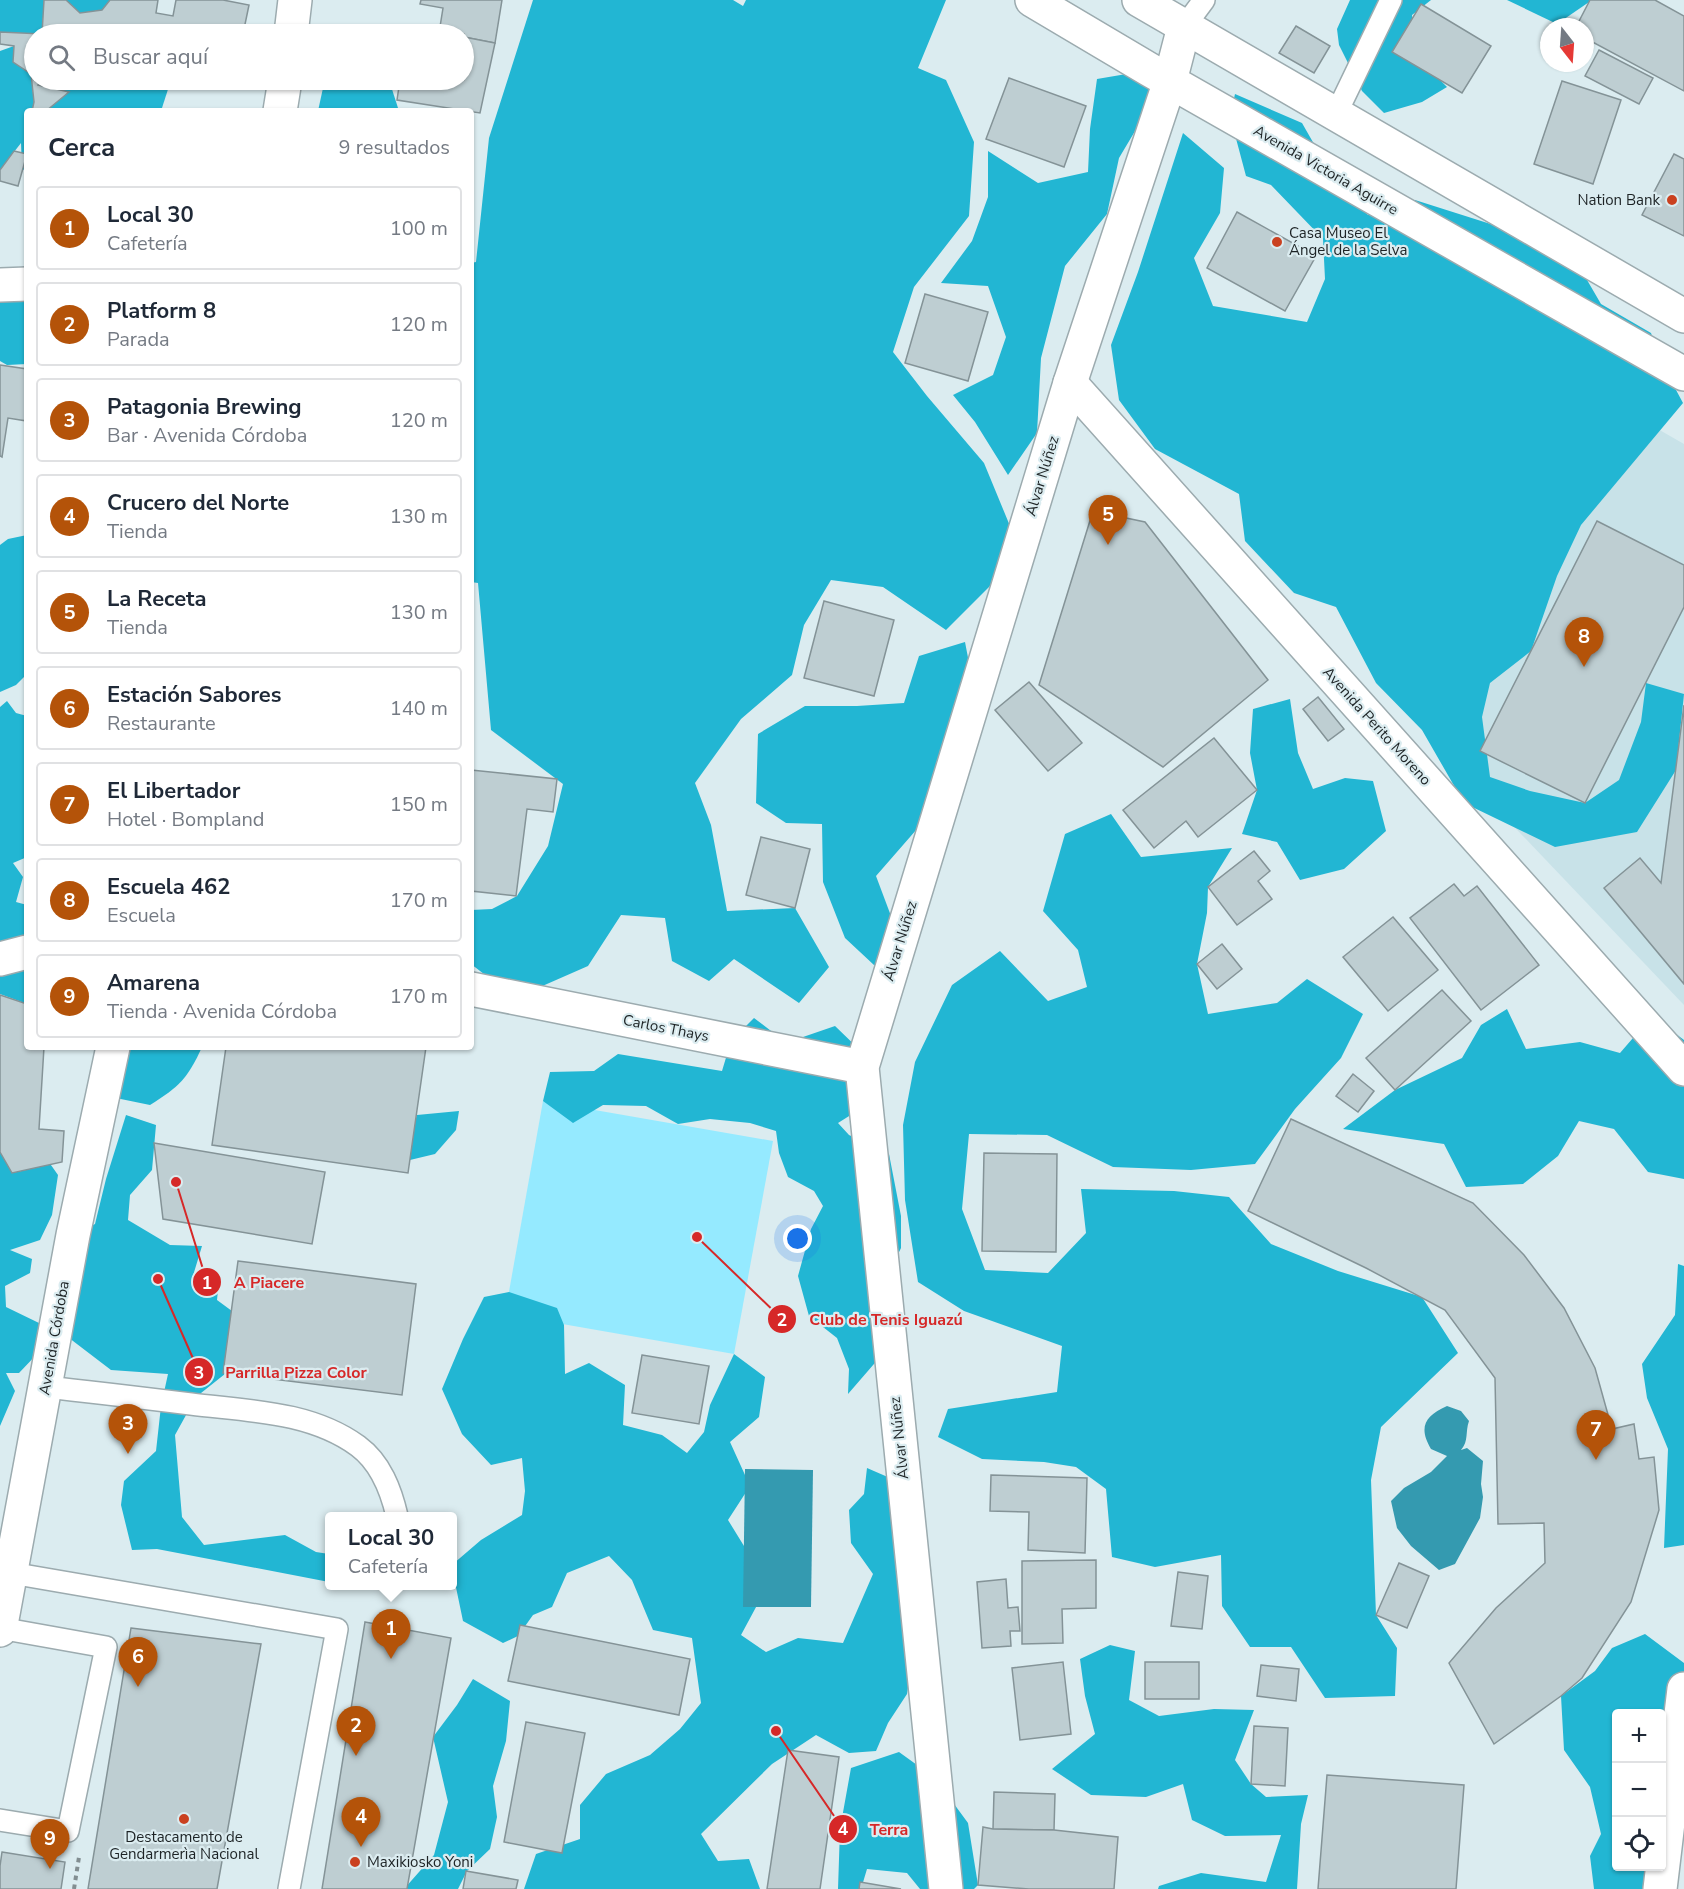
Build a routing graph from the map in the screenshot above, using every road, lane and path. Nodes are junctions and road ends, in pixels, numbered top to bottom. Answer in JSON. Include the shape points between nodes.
{"nodes":[{"id":1,"x":296,"y":0,"type":"edge"},
{"id":2,"x":1032,"y":0,"type":"edge"},
{"id":3,"x":1139,"y":0,"type":"edge"},
{"id":4,"x":1204,"y":0,"type":"edge"},
{"id":5,"x":1392,"y":0,"type":"edge"},
{"id":6,"x":292,"y":24,"type":"edge"},
{"id":7,"x":1184,"y":27,"type":"junction"},
{"id":8,"x":1170,"y":81,"type":"junction"},
{"id":9,"x":283,"y":90,"type":"edge"},
{"id":10,"x":280,"y":108,"type":"edge"},
{"id":11,"x":1336,"y":114,"type":"junction"},
{"id":12,"x":24,"y":284,"type":"edge"},
{"id":13,"x":0,"y":285,"type":"edge"},
{"id":14,"x":1684,"y":316,"type":"edge"},
{"id":15,"x":1684,"y":374,"type":"edge"},
{"id":16,"x":1070,"y":383,"type":"junction"},
{"id":17,"x":24,"y":953,"type":"edge"},
{"id":18,"x":0,"y":959,"type":"edge"},
{"id":19,"x":474,"y":990,"type":"edge"},
{"id":20,"x":112,"y":1050,"type":"edge"},
{"id":21,"x":862,"y":1067,"type":"junction"},
{"id":22,"x":1684,"y":1069,"type":"edge"},
{"id":23,"x":45,"y":1387,"type":"junction"},
{"id":24,"x":396,"y":1512,"type":"edge"},
{"id":25,"x":10,"y":1527,"type":"edge"},
{"id":26,"x":11,"y":1573,"type":"junction"},
{"id":27,"x":0,"y":1629,"type":"edge"},
{"id":28,"x":1684,"y":1689,"type":"edge"},
{"id":29,"x":0,"y":1820,"type":"edge"},
{"id":30,"x":289,"y":1889,"type":"edge"},
{"id":31,"x":946,"y":1889,"type":"edge"},
{"id":32,"x":1660,"y":1889,"type":"edge"}],
"edges":[{"from":1,"to":6,"type":"main road"},
{"from":2,"to":8,"type":"main road","name":"Avenida Victoria Aguirre"},
{"from":3,"to":7,"type":"main road"},
{"from":4,"to":7,"type":"lane"},
{"from":5,"to":11,"type":"lane"},
{"from":7,"to":8,"type":"main road","name":"Álvar Núñez"},
{"from":7,"to":11,"type":"main road"},
{"from":8,"to":15,"type":"main road","name":"Avenida Victoria Aguirre"},
{"from":8,"to":16,"type":"main road","name":"Álvar Núñez"},
{"from":9,"to":10,"type":"main road"},
{"from":11,"to":14,"type":"main road"},
{"from":12,"to":13,"type":"main road"},
{"from":16,"to":21,"type":"main road","name":"Álvar Núñez"},
{"from":16,"to":22,"type":"main road","name":"Avenida Perito Moreno"},
{"from":17,"to":18,"type":"main road"},
{"from":19,"to":21,"type":"main road","name":"Carlos Thays"},
{"from":20,"to":23,"type":"main road","name":"Avenida Córdoba"},
{"from":21,"to":31,"type":"main road","name":"Álvar Núñez"},
{"from":23,"to":24,"type":"lane","via":[[284,1415],[330,1428],[360,1447],[381,1470]]},
{"from":23,"to":25,"type":"main road","name":"Avenida Córdoba"},
{"from":25,"to":26,"type":"main road","name":"Avenida Córdoba"},
{"from":26,"to":27,"type":"main road","name":"Avenida Córdoba"},
{"from":26,"to":30,"type":"lane","via":[[337,1629]]},
{"from":27,"to":29,"type":"lane","via":[[106,1647],[68,1831]]},
{"from":28,"to":32,"type":"main road"}]}
